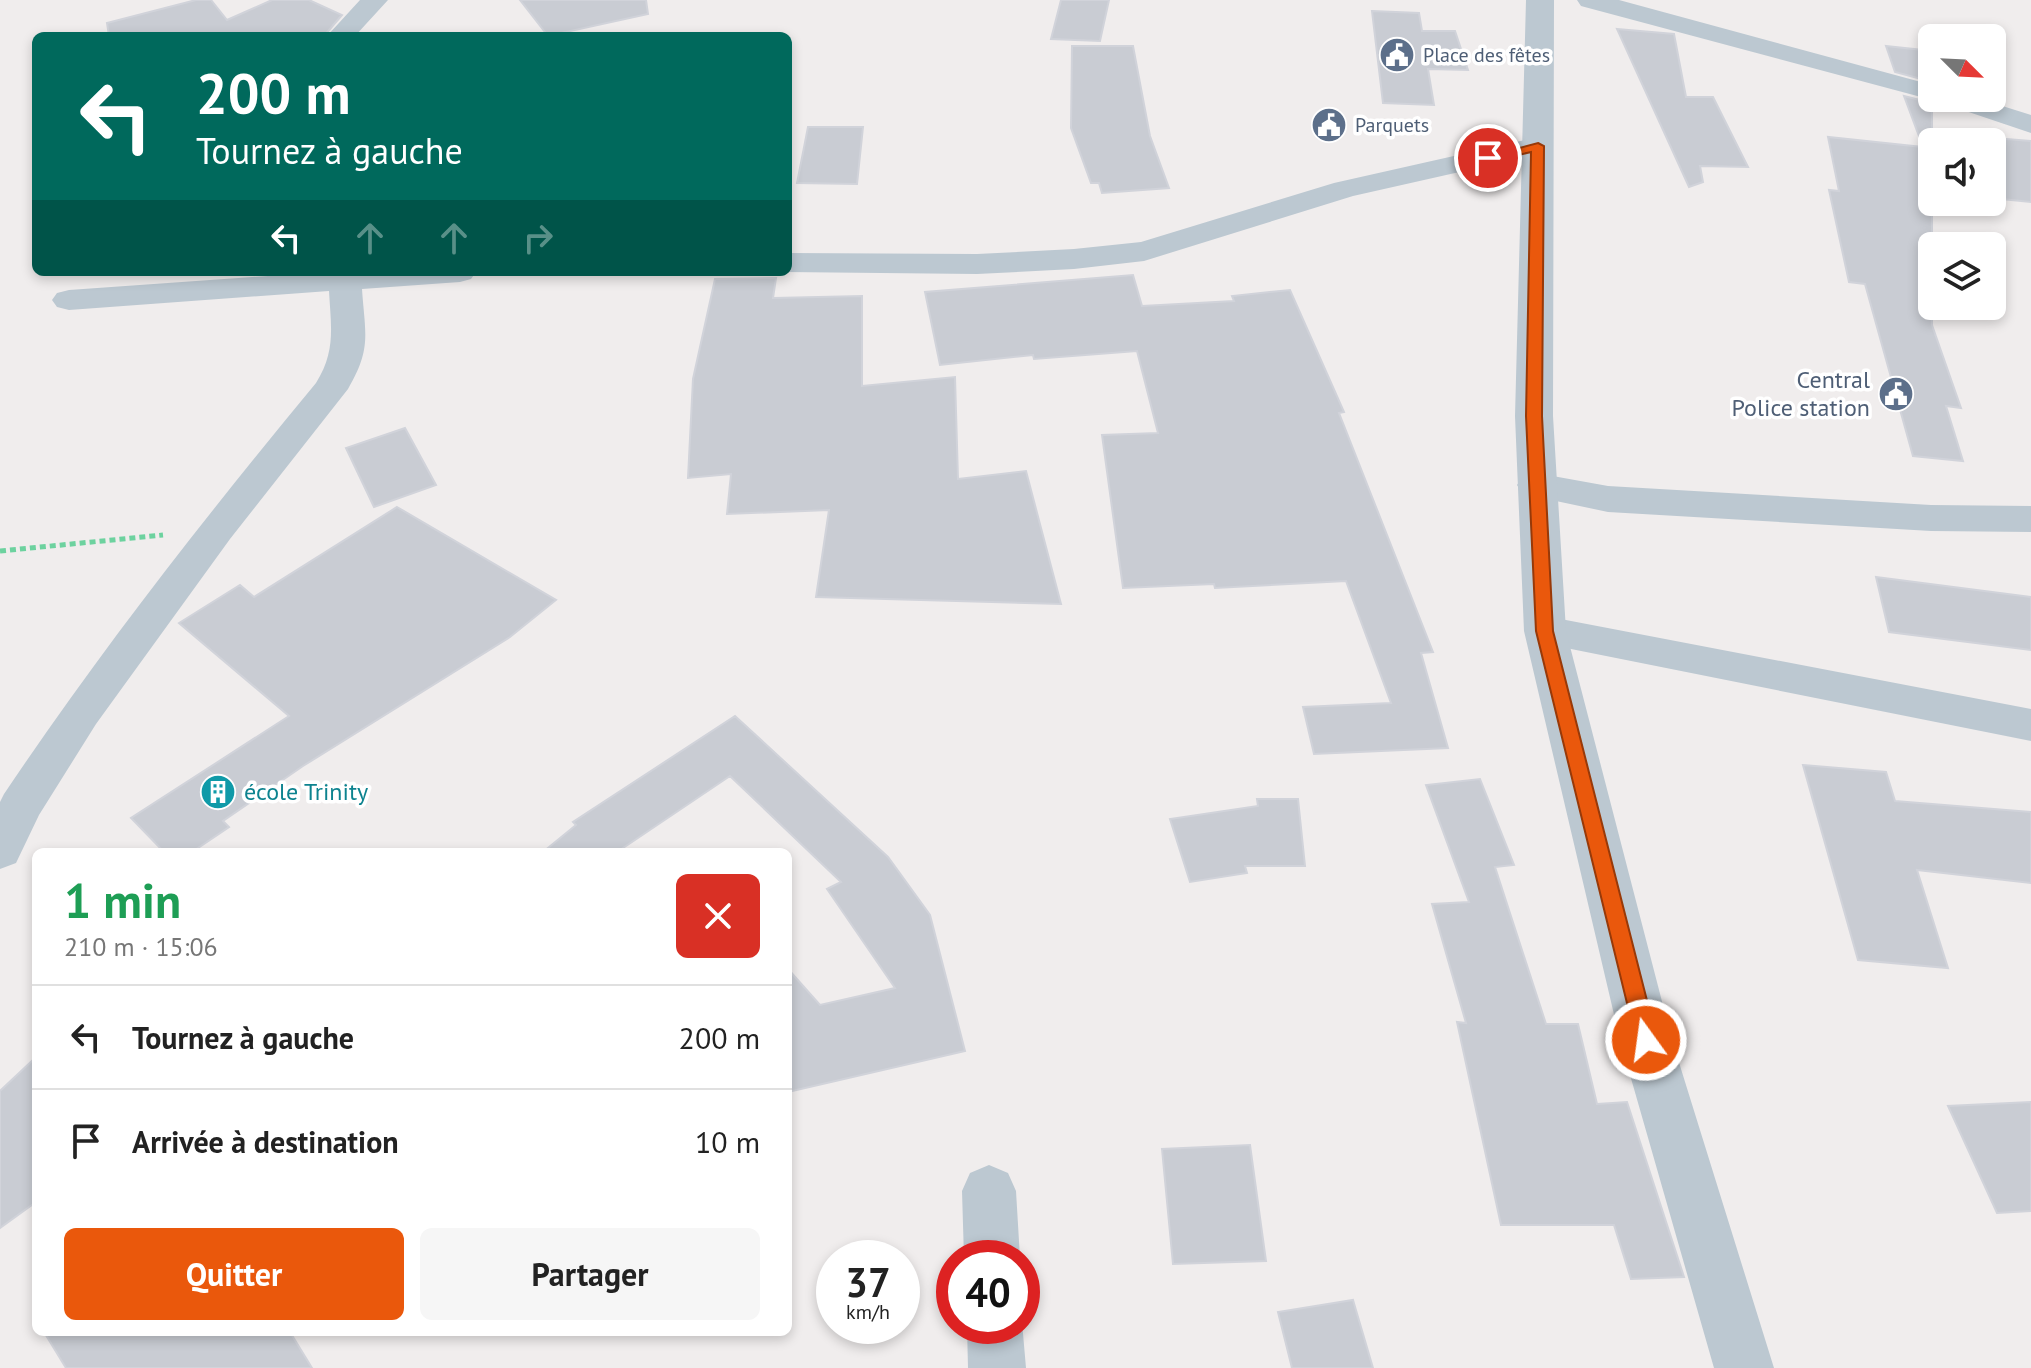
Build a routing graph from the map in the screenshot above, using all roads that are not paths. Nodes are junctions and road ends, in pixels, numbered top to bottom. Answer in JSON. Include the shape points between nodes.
{"nodes":[{"id":1,"x":375,"y":0,"type":"edge"},
{"id":2,"x":1540,"y":0,"type":"edge"},
{"id":3,"x":1590,"y":0,"type":"edge"},
{"id":4,"x":344,"y":32,"type":"edge"},
{"id":5,"x":1918,"y":90,"type":"edge"},
{"id":6,"x":1993,"y":112,"type":"edge"},
{"id":7,"x":2031,"y":124,"type":"edge"},
{"id":8,"x":1538,"y":146,"type":"junction"},
{"id":9,"x":792,"y":263,"type":"edge"},
{"id":10,"x":344,"y":276,"type":"edge"},
{"id":11,"x":69,"y":300,"type":"dead end"},
{"id":12,"x":1536,"y":485,"type":"junction"},
{"id":13,"x":2031,"y":519,"type":"edge"},
{"id":14,"x":1545,"y":631,"type":"junction"},
{"id":15,"x":2031,"y":725,"type":"edge"},
{"id":16,"x":0,"y":850,"type":"edge"},
{"id":17,"x":989,"y":1191,"type":"dead end"},
{"id":18,"x":991,"y":1240,"type":"edge"},
{"id":19,"x":996,"y":1344,"type":"edge"},
{"id":20,"x":997,"y":1368,"type":"edge"},
{"id":21,"x":1744,"y":1368,"type":"edge"}],
"edges":[{"from":1,"to":4,"type":"street"},
{"from":2,"to":8,"type":"street"},
{"from":3,"to":5,"type":"street"},
{"from":6,"to":7,"type":"street"},
{"from":8,"to":9,"type":"street","via":[[1345,189],[1144,251],[977,264]]},
{"from":8,"to":12,"type":"street"},
{"from":10,"to":11,"type":"street"},
{"from":10,"to":16,"type":"street","via":[[346,363],[81,713],[20,807]]},
{"from":12,"to":13,"type":"street","via":[[1608,499]]},
{"from":12,"to":14,"type":"street"},
{"from":14,"to":15,"type":"street"},
{"from":14,"to":21,"type":"street","via":[[1646,1040]]},
{"from":17,"to":18,"type":"street"},
{"from":19,"to":20,"type":"street"}]}
